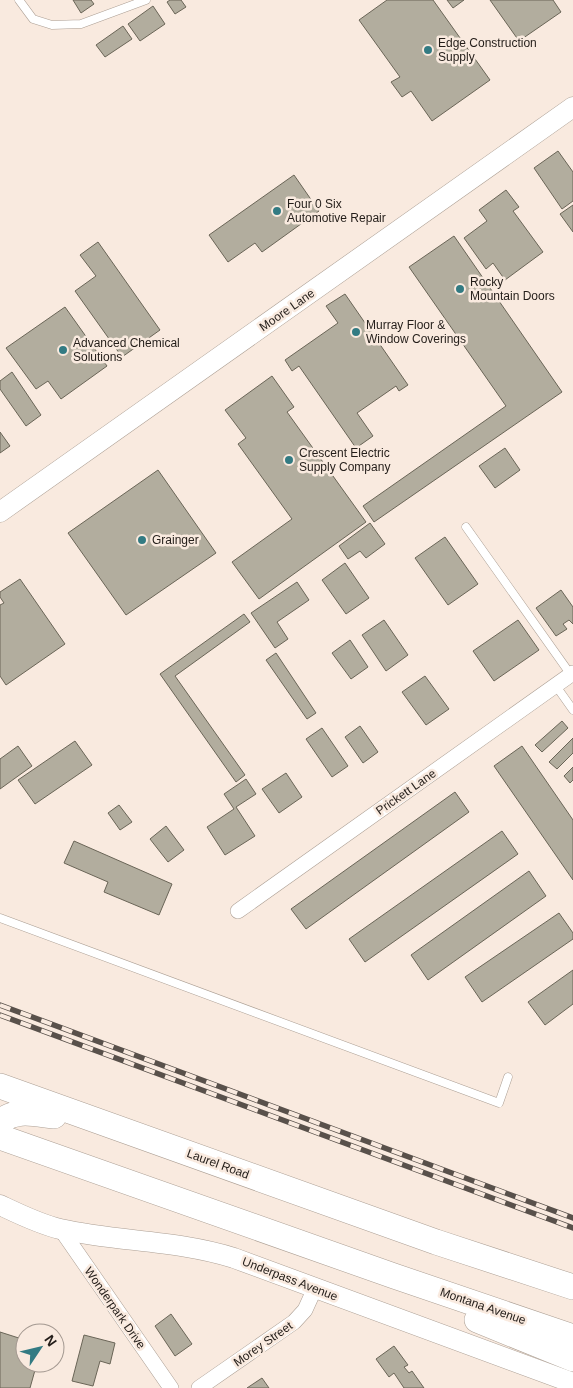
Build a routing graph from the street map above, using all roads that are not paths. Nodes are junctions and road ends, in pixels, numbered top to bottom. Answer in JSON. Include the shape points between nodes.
{"nodes":[{"id":1,"x":19,"y":0,"type":"edge"},
{"id":2,"x":146,"y":0,"type":"edge"},
{"id":3,"x":573,"y":108,"type":"edge"},
{"id":4,"x":0,"y":512,"type":"edge"},
{"id":5,"x":466,"y":527,"type":"dead end"},
{"id":6,"x":572,"y":674,"type":"edge"},
{"id":7,"x":556,"y":686,"type":"junction"},
{"id":8,"x":573,"y":710,"type":"edge"},
{"id":9,"x":238,"y":911,"type":"dead end"},
{"id":10,"x":0,"y":918,"type":"edge"},
{"id":11,"x":508,"y":1077,"type":"dead end"},
{"id":12,"x":0,"y":1086,"type":"edge"},
{"id":13,"x":96,"y":1121,"type":"junction"},
{"id":14,"x":0,"y":1122,"type":"edge"},
{"id":15,"x":0,"y":1137,"type":"edge"},
{"id":16,"x":0,"y":1205,"type":"edge"},
{"id":17,"x":60,"y":1228,"type":"junction"},
{"id":18,"x":436,"y":1242,"type":"junction"},
{"id":19,"x":394,"y":1276,"type":"junction"},
{"id":20,"x":573,"y":1287,"type":"edge"},
{"id":21,"x":315,"y":1288,"type":"junction"},
{"id":22,"x":573,"y":1299,"type":"edge"},
{"id":23,"x":573,"y":1337,"type":"edge"},
{"id":24,"x":573,"y":1359,"type":"edge"},
{"id":25,"x":573,"y":1384,"type":"edge"},
{"id":26,"x":170,"y":1388,"type":"edge"},
{"id":27,"x":199,"y":1388,"type":"edge"}],
"edges":[{"from":1,"to":2,"type":"lane","via":[[33,19],[52,25],[81,24]]},
{"from":3,"to":4,"type":"street","name":"Moore Lane"},
{"from":5,"to":6,"type":"lane"},
{"from":6,"to":7,"type":"street","name":"Prickett Lane"},
{"from":7,"to":8,"type":"lane"},
{"from":7,"to":9,"type":"street","name":"Prickett Lane"},
{"from":10,"to":11,"type":"lane","via":[[499,1104]]},
{"from":12,"to":13,"type":"main road","name":"Laurel Road"},
{"from":13,"to":14,"type":"main road","via":[[25,1112],[15,1113]]},
{"from":13,"to":18,"type":"main road","name":"Laurel Road"},
{"from":15,"to":19,"type":"main road"},
{"from":16,"to":17,"type":"street","name":"Underpass Avenue"},
{"from":17,"to":21,"type":"street","name":"Underpass Avenue","via":[[200,1248]]},
{"from":17,"to":26,"type":"street","name":"Wonderpark Drive"},
{"from":18,"to":20,"type":"main road"},
{"from":18,"to":22,"type":"main road"},
{"from":19,"to":23,"type":"main road","name":"Montana Avenue"},
{"from":19,"to":24,"type":"main road","via":[[439,1304]]},
{"from":21,"to":25,"type":"street","name":"Underpass Avenue"},
{"from":21,"to":27,"type":"street","name":"Morey Street","via":[[305,1310],[294,1322]]}]}
